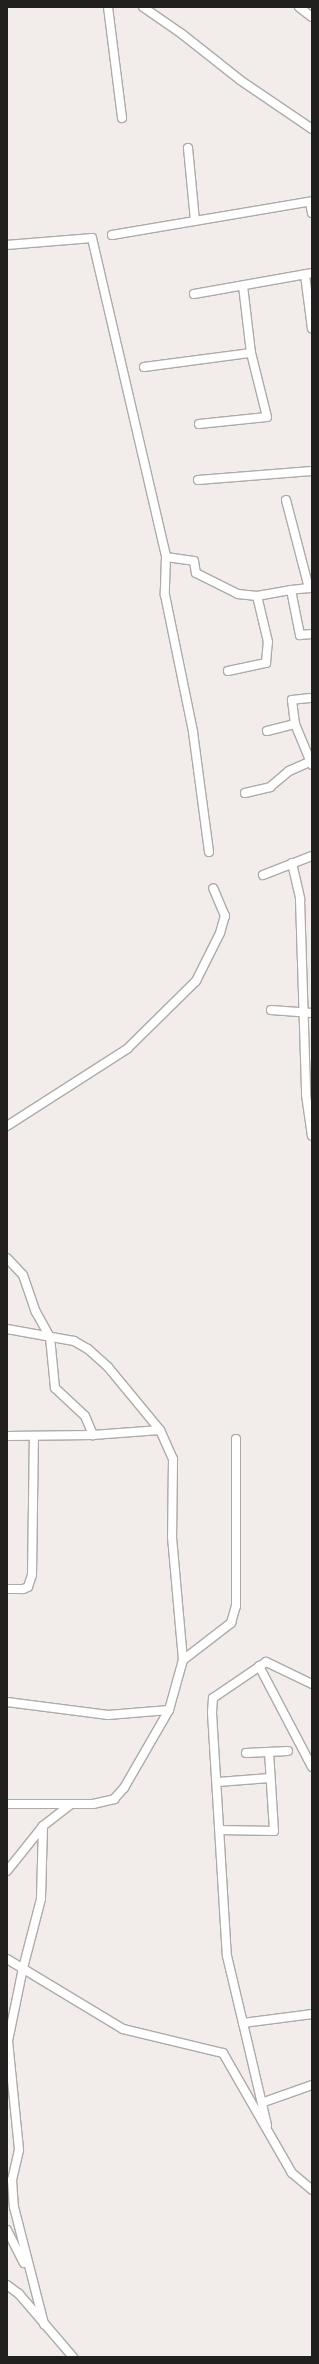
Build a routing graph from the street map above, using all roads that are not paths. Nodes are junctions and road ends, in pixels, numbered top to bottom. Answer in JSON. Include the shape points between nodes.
{"nodes":[{"id":1,"x":108,"y":7,"type":"edge"},
{"id":2,"x":143,"y":7,"type":"edge"},
{"id":3,"x":298,"y":7,"type":"edge"},
{"id":4,"x":312,"y":17,"type":"edge"},
{"id":5,"x":122,"y":118,"type":"dead end"},
{"id":6,"x":312,"y":129,"type":"edge"},
{"id":7,"x":188,"y":148,"type":"dead end"},
{"id":8,"x":311,"y":202,"type":"edge"},
{"id":9,"x":312,"y":213,"type":"edge"},
{"id":10,"x":195,"y":221,"type":"junction"},
{"id":11,"x":112,"y":235,"type":"dead end"},
{"id":12,"x":7,"y":245,"type":"edge"},
{"id":13,"x":308,"y":274,"type":"edge"},
{"id":14,"x":243,"y":286,"type":"junction"},
{"id":15,"x":194,"y":294,"type":"dead end"},
{"id":16,"x":312,"y":329,"type":"edge"},
{"id":17,"x":251,"y":353,"type":"junction"},
{"id":18,"x":144,"y":367,"type":"dead end"},
{"id":19,"x":199,"y":424,"type":"dead end"},
{"id":20,"x":312,"y":471,"type":"edge"},
{"id":21,"x":198,"y":480,"type":"dead end"},
{"id":22,"x":286,"y":500,"type":"dead end"},
{"id":23,"x":166,"y":557,"type":"junction"},
{"id":24,"x":291,"y":590,"type":"junction"},
{"id":25,"x":257,"y":596,"type":"junction"},
{"id":26,"x":312,"y":634,"type":"edge"},
{"id":27,"x":228,"y":671,"type":"dead end"},
{"id":28,"x":310,"y":698,"type":"dead end"},
{"id":29,"x":295,"y":724,"type":"junction"},
{"id":30,"x":267,"y":731,"type":"dead end"},
{"id":31,"x":311,"y":763,"type":"edge"},
{"id":32,"x":245,"y":792,"type":"dead end"},
{"id":33,"x":209,"y":852,"type":"dead end"},
{"id":34,"x":312,"y":856,"type":"edge"},
{"id":35,"x":292,"y":863,"type":"junction"},
{"id":36,"x":263,"y":875,"type":"dead end"},
{"id":37,"x":213,"y":888,"type":"dead end"},
{"id":38,"x":271,"y":1010,"type":"dead end"},
{"id":39,"x":308,"y":1014,"type":"edge"},
{"id":40,"x":309,"y":1066,"type":"edge"},
{"id":41,"x":7,"y":1126,"type":"edge"},
{"id":42,"x":312,"y":1136,"type":"edge"},
{"id":43,"x":7,"y":1258,"type":"edge"},
{"id":44,"x":7,"y":1328,"type":"edge"},
{"id":45,"x":50,"y":1337,"type":"junction"},
{"id":46,"x":160,"y":1430,"type":"junction"},
{"id":47,"x":7,"y":1436,"type":"edge"},
{"id":48,"x":34,"y":1436,"type":"junction"},
{"id":49,"x":93,"y":1436,"type":"junction"},
{"id":50,"x":236,"y":1439,"type":"dead end"},
{"id":51,"x":7,"y":1589,"type":"edge"},
{"id":52,"x":183,"y":1660,"type":"junction"},
{"id":53,"x":259,"y":1666,"type":"junction"},
{"id":54,"x":312,"y":1684,"type":"edge"},
{"id":55,"x":7,"y":1702,"type":"edge"},
{"id":56,"x":169,"y":1710,"type":"junction"},
{"id":57,"x":288,"y":1751,"type":"dead end"},
{"id":58,"x":269,"y":1752,"type":"junction"},
{"id":59,"x":246,"y":1753,"type":"dead end"},
{"id":60,"x":312,"y":1767,"type":"edge"},
{"id":61,"x":270,"y":1778,"type":"junction"},
{"id":62,"x":218,"y":1782,"type":"junction"},
{"id":63,"x":7,"y":1804,"type":"edge"},
{"id":64,"x":71,"y":1805,"type":"junction"},
{"id":65,"x":43,"y":1826,"type":"junction"},
{"id":66,"x":220,"y":1830,"type":"junction"},
{"id":67,"x":7,"y":1871,"type":"edge"},
{"id":68,"x":7,"y":1959,"type":"edge"},
{"id":69,"x":22,"y":1968,"type":"junction"},
{"id":70,"x":312,"y":2014,"type":"edge"},
{"id":71,"x":243,"y":2023,"type":"junction"},
{"id":72,"x":312,"y":2085,"type":"edge"},
{"id":73,"x":264,"y":2102,"type":"junction"},
{"id":74,"x":268,"y":2130,"type":"junction"},
{"id":75,"x":312,"y":2190,"type":"edge"},
{"id":76,"x":7,"y":2230,"type":"edge"},
{"id":77,"x":31,"y":2277,"type":"junction"},
{"id":78,"x":7,"y":2285,"type":"edge"},
{"id":79,"x":44,"y":2324,"type":"junction"},
{"id":80,"x":73,"y":2357,"type":"edge"}],
"edges":[{"from":1,"to":5,"type":"street"},
{"from":2,"to":6,"type":"street","via":[[240,80]]},
{"from":3,"to":4,"type":"street"},
{"from":7,"to":10,"type":"street","via":[[191,201]]},
{"from":8,"to":9,"type":"street"},
{"from":8,"to":10,"type":"street"},
{"from":10,"to":11,"type":"street"},
{"from":12,"to":23,"type":"street","via":[[92,238]]},
{"from":13,"to":14,"type":"street"},
{"from":13,"to":16,"type":"street"},
{"from":14,"to":15,"type":"street"},
{"from":14,"to":17,"type":"street"},
{"from":17,"to":18,"type":"street"},
{"from":17,"to":19,"type":"street","via":[[268,417]]},
{"from":20,"to":21,"type":"street"},
{"from":22,"to":24,"type":"street","via":[[309,588]]},
{"from":23,"to":25,"type":"street","via":[[192,560],[196,573],[238,594]]},
{"from":23,"to":33,"type":"street","via":[[165,595],[193,732]]},
{"from":24,"to":25,"type":"street"},
{"from":24,"to":26,"type":"street","via":[[300,635]]},
{"from":25,"to":27,"type":"street","via":[[268,642],[266,663]]},
{"from":28,"to":29,"type":"street","via":[[292,700]]},
{"from":29,"to":30,"type":"street"},
{"from":29,"to":31,"type":"street"},
{"from":31,"to":32,"type":"street","via":[[289,771],[270,787]]},
{"from":34,"to":35,"type":"street"},
{"from":35,"to":36,"type":"street"},
{"from":35,"to":39,"type":"street","via":[[300,899]]},
{"from":37,"to":41,"type":"street","via":[[225,916],[220,933],[196,981],[128,1049]]},
{"from":38,"to":39,"type":"street"},
{"from":39,"to":40,"type":"street"},
{"from":40,"to":42,"type":"street","via":[[306,1095]]},
{"from":43,"to":45,"type":"street","via":[[23,1275],[36,1312]]},
{"from":44,"to":45,"type":"street"},
{"from":45,"to":46,"type":"street","via":[[74,1341],[88,1349],[108,1367]]},
{"from":45,"to":49,"type":"street","via":[[55,1388],[85,1416]]},
{"from":46,"to":49,"type":"street"},
{"from":46,"to":52,"type":"street","via":[[173,1459],[172,1537]]},
{"from":47,"to":48,"type":"street"},
{"from":48,"to":49,"type":"street"},
{"from":48,"to":51,"type":"street","via":[[32,1575],[28,1586],[23,1589]]},
{"from":50,"to":52,"type":"street","via":[[236,1606],[230,1622]]},
{"from":52,"to":56,"type":"street"},
{"from":53,"to":54,"type":"street","via":[[266,1662]]},
{"from":53,"to":60,"type":"street"},
{"from":53,"to":62,"type":"street","via":[[213,1698]]},
{"from":55,"to":56,"type":"street","via":[[108,1715]]},
{"from":56,"to":64,"type":"street","via":[[120,1794],[104,1803]]},
{"from":57,"to":58,"type":"street"},
{"from":58,"to":59,"type":"street"},
{"from":58,"to":61,"type":"street"},
{"from":61,"to":62,"type":"street"},
{"from":61,"to":66,"type":"street","via":[[274,1830]]},
{"from":62,"to":66,"type":"street"},
{"from":63,"to":64,"type":"street"},
{"from":64,"to":65,"type":"street"},
{"from":65,"to":67,"type":"street"},
{"from":65,"to":69,"type":"street","via":[[41,1899]]},
{"from":66,"to":71,"type":"street","via":[[227,1956]]},
{"from":68,"to":69,"type":"street"},
{"from":69,"to":74,"type":"street","via":[[123,2029],[223,2053]]},
{"from":69,"to":77,"type":"street","via":[[8,2040],[19,2150],[12,2180],[14,2207]]},
{"from":70,"to":71,"type":"street"},
{"from":71,"to":73,"type":"street"},
{"from":72,"to":73,"type":"street"},
{"from":73,"to":74,"type":"street"},
{"from":74,"to":75,"type":"street","via":[[292,2174]]},
{"from":76,"to":77,"type":"street"},
{"from":77,"to":79,"type":"street"},
{"from":78,"to":79,"type":"street","via":[[19,2294]]},
{"from":79,"to":80,"type":"street"}]}
